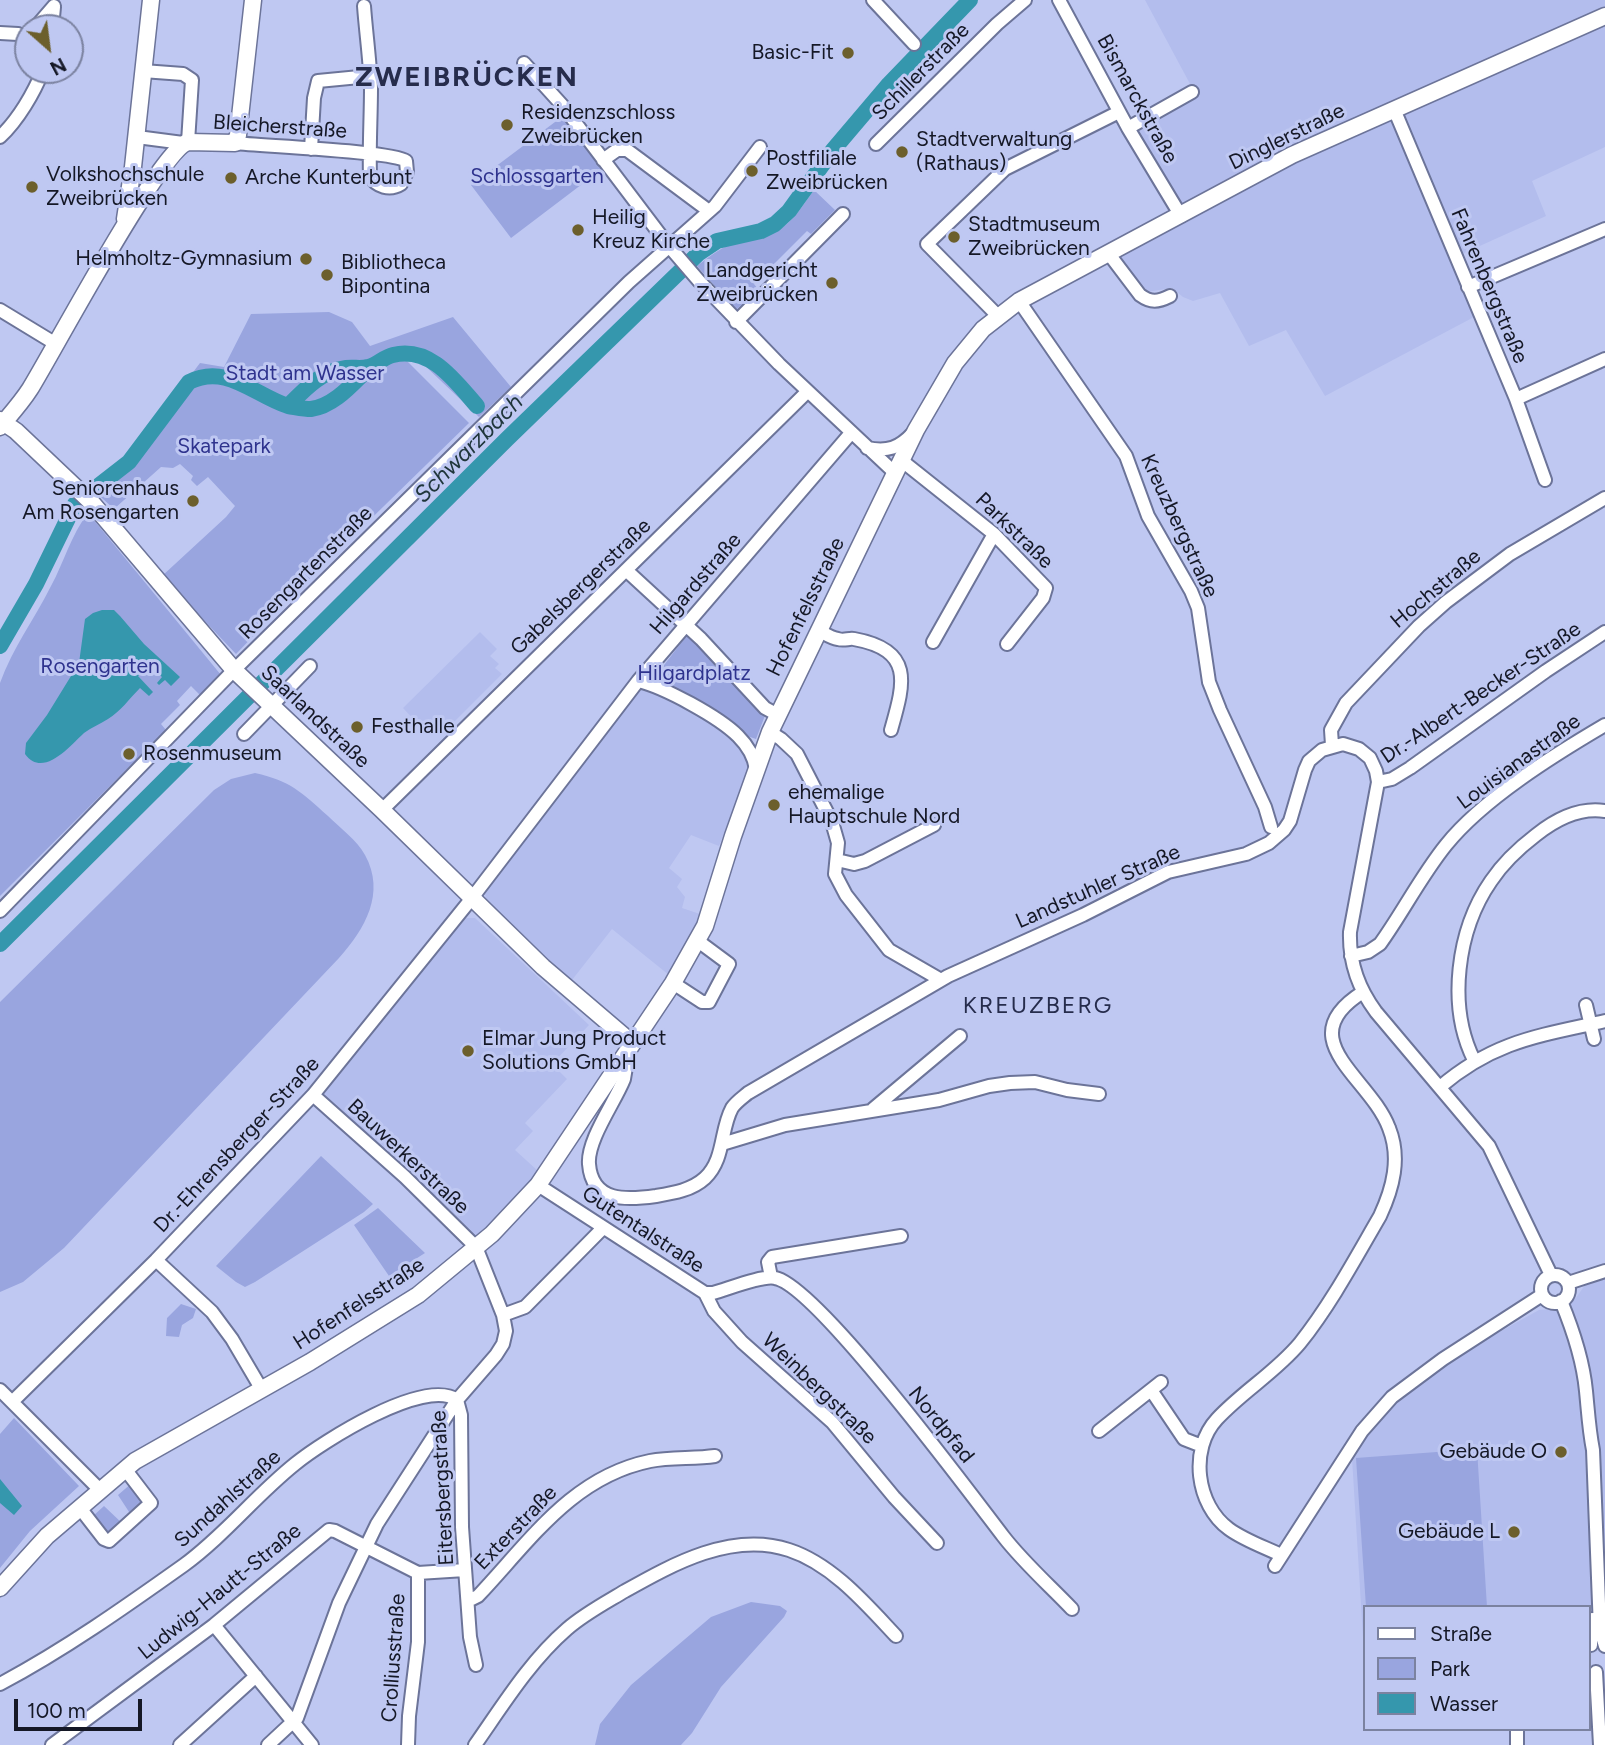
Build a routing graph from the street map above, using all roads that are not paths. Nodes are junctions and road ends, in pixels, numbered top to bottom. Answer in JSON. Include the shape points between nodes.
{"nodes":[{"id":1,"x":150,"y":0,"type":"edge"},
{"id":2,"x":253,"y":0,"type":"edge"},
{"id":3,"x":873,"y":0,"type":"edge"},
{"id":4,"x":1059,"y":0,"type":"edge"},
{"id":5,"x":1020,"y":2,"type":"edge"},
{"id":6,"x":364,"y":6,"type":"dead end"},
{"id":7,"x":1605,"y":16,"type":"edge"},
{"id":8,"x":914,"y":44,"type":"dead end"},
{"id":9,"x":524,"y":62,"type":"dead end"},
{"id":10,"x":143,"y":71,"type":"junction"},
{"id":11,"x":370,"y":76,"type":"junction"},
{"id":12,"x":35,"y":84,"type":"edge"},
{"id":13,"x":1192,"y":92,"type":"dead end"},
{"id":14,"x":1394,"y":109,"type":"junction"},
{"id":15,"x":1119,"y":112,"type":"junction"},
{"id":16,"x":1128,"y":128,"type":"junction"},
{"id":17,"x":0,"y":137,"type":"edge"},
{"id":18,"x":137,"y":137,"type":"junction"},
{"id":19,"x":186,"y":143,"type":"junction"},
{"id":20,"x":235,"y":143,"type":"junction"},
{"id":21,"x":876,"y":144,"type":"dead end"},
{"id":22,"x":760,"y":147,"type":"dead end"},
{"id":23,"x":312,"y":149,"type":"junction"},
{"id":24,"x":369,"y":154,"type":"junction"},
{"id":25,"x":603,"y":160,"type":"junction"},
{"id":26,"x":165,"y":163,"type":"junction"},
{"id":27,"x":130,"y":194,"type":"junction"},
{"id":28,"x":709,"y":211,"type":"junction"},
{"id":29,"x":843,"y":214,"type":"dead end"},
{"id":30,"x":1181,"y":216,"type":"junction"},
{"id":31,"x":1605,"y":229,"type":"edge"},
{"id":32,"x":117,"y":238,"type":"junction"},
{"id":33,"x":668,"y":246,"type":"junction"},
{"id":34,"x":1109,"y":254,"type":"junction"},
{"id":35,"x":1468,"y":287,"type":"junction"},
{"id":36,"x":1170,"y":296,"type":"dead end"},
{"id":37,"x":1019,"y":301,"type":"junction"},
{"id":38,"x":0,"y":310,"type":"edge"},
{"id":39,"x":998,"y":316,"type":"junction"},
{"id":40,"x":736,"y":322,"type":"junction"},
{"id":41,"x":56,"y":344,"type":"junction"},
{"id":42,"x":1605,"y":359,"type":"edge"},
{"id":43,"x":807,"y":391,"type":"junction"},
{"id":44,"x":1516,"y":399,"type":"junction"},
{"id":45,"x":1,"y":423,"type":"edge"},
{"id":46,"x":916,"y":430,"type":"junction"},
{"id":47,"x":851,"y":433,"type":"junction"},
{"id":48,"x":867,"y":448,"type":"junction"},
{"id":49,"x":898,"y":466,"type":"junction"},
{"id":50,"x":1545,"y":480,"type":"dead end"},
{"id":51,"x":1605,"y":498,"type":"edge"},
{"id":52,"x":994,"y":534,"type":"junction"},
{"id":53,"x":626,"y":570,"type":"junction"},
{"id":54,"x":687,"y":625,"type":"junction"},
{"id":55,"x":818,"y":630,"type":"junction"},
{"id":56,"x":1605,"y":632,"type":"edge"},
{"id":57,"x":933,"y":642,"type":"dead end"},
{"id":58,"x":1007,"y":644,"type":"dead end"},
{"id":59,"x":310,"y":666,"type":"dead end"},
{"id":60,"x":239,"y":676,"type":"junction"},
{"id":61,"x":638,"y":681,"type":"junction"},
{"id":62,"x":269,"y":704,"type":"junction"},
{"id":63,"x":778,"y":715,"type":"junction"},
{"id":64,"x":1605,"y":725,"type":"edge"},
{"id":65,"x":891,"y":730,"type":"dead end"},
{"id":66,"x":770,"y":732,"type":"junction"},
{"id":67,"x":244,"y":734,"type":"dead end"},
{"id":68,"x":1332,"y":745,"type":"junction"},
{"id":69,"x":756,"y":769,"type":"junction"},
{"id":70,"x":1378,"y":782,"type":"junction"},
{"id":71,"x":382,"y":810,"type":"junction"},
{"id":72,"x":1605,"y":811,"type":"edge"},
{"id":73,"x":934,"y":825,"type":"dead end"},
{"id":74,"x":1271,"y":827,"type":"dead end"},
{"id":75,"x":837,"y":860,"type":"junction"},
{"id":76,"x":472,"y":898,"type":"junction"},
{"id":77,"x":0,"y":911,"type":"edge"},
{"id":78,"x":698,"y":941,"type":"junction"},
{"id":79,"x":1351,"y":956,"type":"junction"},
{"id":80,"x":941,"y":980,"type":"junction"},
{"id":81,"x":673,"y":983,"type":"junction"},
{"id":82,"x":1363,"y":992,"type":"junction"},
{"id":83,"x":1586,"y":1005,"type":"dead end"},
{"id":84,"x":652,"y":1013,"type":"junction"},
{"id":85,"x":1605,"y":1021,"type":"edge"},
{"id":86,"x":1590,"y":1024,"type":"junction"},
{"id":87,"x":613,"y":1027,"type":"junction"},
{"id":88,"x":960,"y":1036,"type":"dead end"},
{"id":89,"x":1594,"y":1039,"type":"dead end"},
{"id":90,"x":632,"y":1043,"type":"junction"},
{"id":91,"x":622,"y":1060,"type":"junction"},
{"id":92,"x":1474,"y":1060,"type":"junction"},
{"id":93,"x":1440,"y":1087,"type":"junction"},
{"id":94,"x":1099,"y":1094,"type":"dead end"},
{"id":95,"x":313,"y":1095,"type":"junction"},
{"id":96,"x":869,"y":1112,"type":"junction"},
{"id":97,"x":722,"y":1144,"type":"junction"},
{"id":98,"x":538,"y":1185,"type":"junction"},
{"id":99,"x":603,"y":1227,"type":"junction"},
{"id":100,"x":901,"y":1236,"type":"dead end"},
{"id":101,"x":476,"y":1247,"type":"junction"},
{"id":102,"x":156,"y":1260,"type":"junction"},
{"id":103,"x":1605,"y":1271,"type":"edge"},
{"id":104,"x":1552,"y":1275,"type":"junction"},
{"id":105,"x":771,"y":1277,"type":"junction"},
{"id":106,"x":1568,"y":1283,"type":"junction"},
{"id":107,"x":705,"y":1293,"type":"junction"},
{"id":108,"x":1542,"y":1295,"type":"junction"},
{"id":109,"x":1561,"y":1301,"type":"junction"},
{"id":110,"x":503,"y":1315,"type":"junction"},
{"id":111,"x":0,"y":1390,"type":"edge"},
{"id":112,"x":262,"y":1390,"type":"junction"},
{"id":113,"x":457,"y":1400,"type":"junction"},
{"id":114,"x":12,"y":1402,"type":"junction"},
{"id":115,"x":1098,"y":1431,"type":"dead end"},
{"id":116,"x":1588,"y":1433,"type":"junction"},
{"id":117,"x":1202,"y":1446,"type":"junction"},
{"id":118,"x":715,"y":1456,"type":"dead end"},
{"id":119,"x":125,"y":1469,"type":"junction"},
{"id":120,"x":100,"y":1490,"type":"junction"},
{"id":121,"x":79,"y":1508,"type":"junction"},
{"id":122,"x":937,"y":1543,"type":"dead end"},
{"id":123,"x":365,"y":1547,"type":"junction"},
{"id":124,"x":465,"y":1570,"type":"junction"},
{"id":125,"x":418,"y":1573,"type":"junction"},
{"id":126,"x":0,"y":1588,"type":"edge"},
{"id":127,"x":468,"y":1601,"type":"junction"},
{"id":128,"x":1589,"y":1605,"type":"edge"},
{"id":129,"x":1072,"y":1609,"type":"dead end"},
{"id":130,"x":214,"y":1625,"type":"junction"},
{"id":131,"x":896,"y":1636,"type":"dead end"},
{"id":132,"x":1605,"y":1646,"type":"edge"},
{"id":133,"x":476,"y":1665,"type":"dead end"},
{"id":134,"x":1597,"y":1670,"type":"edge"},
{"id":135,"x":256,"y":1676,"type":"junction"},
{"id":136,"x":0,"y":1684,"type":"edge"},
{"id":137,"x":294,"y":1723,"type":"junction"},
{"id":138,"x":52,"y":1745,"type":"edge"},
{"id":139,"x":180,"y":1745,"type":"edge"},
{"id":140,"x":268,"y":1745,"type":"edge"},
{"id":141,"x":312,"y":1745,"type":"edge"},
{"id":142,"x":408,"y":1745,"type":"edge"},
{"id":143,"x":475,"y":1745,"type":"edge"},
{"id":144,"x":1600,"y":1745,"type":"edge"}],
"edges":[{"from":1,"to":10,"type":"main road"},
{"from":2,"to":20,"type":"main road"},
{"from":3,"to":8,"type":"street"},
{"from":4,"to":15,"type":"street","name":"Bismarckstraße"},
{"from":5,"to":21,"type":"street","name":"Schillerstraße"},
{"from":6,"to":11,"type":"street"},
{"from":7,"to":14,"type":"main road","name":"Dinglerstraße"},
{"from":9,"to":25,"type":"street","name":"Parkstraße"},
{"from":10,"to":18,"type":"main road"},
{"from":10,"to":19,"type":"street","via":[[184,74],[192,80]]},
{"from":11,"to":23,"type":"street","via":[[318,81]]},
{"from":11,"to":24,"type":"street"},
{"from":12,"to":17,"type":"street"},
{"from":13,"to":16,"type":"street"},
{"from":14,"to":30,"type":"main road","name":"Dinglerstraße","via":[[1292,155]]},
{"from":14,"to":35,"type":"street","name":"Fahrenbergstraße"},
{"from":15,"to":16,"type":"street","name":"Bismarckstraße"},
{"from":15,"to":39,"type":"street","via":[[1005,169],[927,244]]},
{"from":16,"to":30,"type":"street","name":"Bismarckstraße"},
{"from":18,"to":19,"type":"street","name":"Bleicherstraße"},
{"from":18,"to":27,"type":"main road"},
{"from":19,"to":20,"type":"main road","name":"Bleicherstraße"},
{"from":19,"to":26,"type":"main road"},
{"from":20,"to":23,"type":"street","name":"Bleicherstraße"},
{"from":22,"to":28,"type":"street","name":"Rosengartenstraße"},
{"from":23,"to":24,"type":"street","name":"Bleicherstraße"},
{"from":24,"to":24,"type":"street","name":"Bleicherstraße","via":[[370,176],[376,184],[392,188],[401,184],[407,172],[403,158]]},
{"from":25,"to":28,"type":"street","via":[[617,150],[627,150]]},
{"from":25,"to":33,"type":"street","name":"Parkstraße"},
{"from":26,"to":27,"type":"main road"},
{"from":26,"to":32,"type":"main road"},
{"from":27,"to":32,"type":"main road"},
{"from":28,"to":33,"type":"street","name":"Rosengartenstraße"},
{"from":29,"to":40,"type":"street"},
{"from":30,"to":34,"type":"main road","name":"Dinglerstraße"},
{"from":31,"to":35,"type":"street"},
{"from":32,"to":41,"type":"main road"},
{"from":33,"to":40,"type":"street","name":"Parkstraße"},
{"from":33,"to":60,"type":"street","name":"Rosengartenstraße"},
{"from":34,"to":36,"type":"street","via":[[1145,299],[1157,302]]},
{"from":34,"to":37,"type":"main road","name":"Dinglerstraße"},
{"from":35,"to":44,"type":"street","name":"Fahrenbergstraße"},
{"from":37,"to":39,"type":"main road","name":"Dinglerstraße"},
{"from":37,"to":74,"type":"street","name":"Kreuzbergstraße","via":[[1126,456],[1149,516],[1191,591],[1198,608],[1209,682]]},
{"from":38,"to":41,"type":"street"},
{"from":39,"to":46,"type":"main road","name":"Hofenfelsstraße","via":[[955,363]]},
{"from":40,"to":43,"type":"street","name":"Parkstraße"},
{"from":41,"to":45,"type":"main road","via":[[28,392]]},
{"from":42,"to":44,"type":"street"},
{"from":43,"to":47,"type":"street","name":"Parkstraße"},
{"from":43,"to":53,"type":"street","name":"Gabelsbergerstraße"},
{"from":44,"to":50,"type":"street","name":"Fahrenbergstraße"},
{"from":45,"to":60,"type":"main road","name":"Saarlandstraße","via":[[84,494]]},
{"from":46,"to":48,"type":"street","via":[[893,449]]},
{"from":46,"to":49,"type":"main road","name":"Hofenfelsstraße"},
{"from":47,"to":48,"type":"street","name":"Parkstraße"},
{"from":47,"to":54,"type":"street","name":"Hilgardstraße"},
{"from":48,"to":49,"type":"street","name":"Parkstraße"},
{"from":49,"to":52,"type":"street","name":"Parkstraße"},
{"from":49,"to":55,"type":"main road","name":"Hofenfelsstraße"},
{"from":51,"to":68,"type":"street","name":"Hochstraße","via":[[1510,554],[1419,626],[1346,703],[1331,730]]},
{"from":52,"to":57,"type":"street"},
{"from":52,"to":58,"type":"street","name":"Parkstraße","via":[[1046,588]]},
{"from":53,"to":54,"type":"street"},
{"from":53,"to":71,"type":"street","name":"Gabelsbergerstraße"},
{"from":54,"to":61,"type":"street","name":"Hilgardstraße"},
{"from":54,"to":63,"type":"street","via":[[765,708]]},
{"from":55,"to":63,"type":"main road","name":"Hofenfelsstraße"},
{"from":55,"to":65,"type":"street","via":[[838,639],[879,646],[892,656],[903,680]]},
{"from":56,"to":70,"type":"street","name":"Dr.-Albert-Becker-Straße","via":[[1410,768]]},
{"from":59,"to":62,"type":"street"},
{"from":60,"to":62,"type":"main road","name":"Saarlandstraße"},
{"from":60,"to":77,"type":"street","name":"Rosengartenstraße"},
{"from":61,"to":69,"type":"street","via":[[666,691],[732,731],[748,748]]},
{"from":61,"to":76,"type":"street","name":"Hilgardstraße"},
{"from":62,"to":67,"type":"street"},
{"from":62,"to":71,"type":"main road","name":"Saarlandstraße"},
{"from":63,"to":66,"type":"main road","name":"Hofenfelsstraße"},
{"from":64,"to":79,"type":"street","name":"Louisianastraße","via":[[1497,796],[1466,822],[1435,858],[1380,944]]},
{"from":66,"to":69,"type":"main road","name":"Hofenfelsstraße"},
{"from":66,"to":75,"type":"street","via":[[804,765],[836,832]]},
{"from":68,"to":70,"type":"street","via":[[1351,745],[1364,752],[1374,765]]},
{"from":68,"to":80,"type":"street","name":"Landstuhler Straße","via":[[1309,761],[1290,821],[1269,843],[1168,872]]},
{"from":69,"to":78,"type":"main road","name":"Hofenfelsstraße"},
{"from":70,"to":79,"type":"street","via":[[1352,918]]},
{"from":71,"to":76,"type":"main road","name":"Saarlandstraße"},
{"from":72,"to":92,"type":"street","via":[[1572,814],[1546,827],[1514,853],[1489,883],[1470,925],[1459,988],[1460,1025]]},
{"from":73,"to":75,"type":"street","via":[[874,858],[853,864]]},
{"from":75,"to":80,"type":"street","via":[[835,874],[841,887],[880,942]]},
{"from":76,"to":87,"type":"main road","name":"Saarlandstraße"},
{"from":76,"to":95,"type":"street","name":"Dr.-Ehrensberger-Straße"},
{"from":78,"to":81,"type":"main road","name":"Hofenfelsstraße"},
{"from":78,"to":81,"type":"street","via":[[729,964],[709,1002]]},
{"from":79,"to":82,"type":"street"},
{"from":80,"to":97,"type":"street","name":"Landstuhler Straße","via":[[748,1093],[732,1109]]},
{"from":81,"to":84,"type":"main road","name":"Hofenfelsstraße"},
{"from":82,"to":93,"type":"street"},
{"from":82,"to":117,"type":"street","via":[[1334,1017],[1331,1035],[1341,1060],[1390,1129],[1395,1162],[1389,1197],[1312,1327],[1283,1361],[1215,1422]]},
{"from":83,"to":86,"type":"street"},
{"from":84,"to":87,"type":"main road"},
{"from":84,"to":90,"type":"main road","name":"Hofenfelsstraße"},
{"from":85,"to":86,"type":"street"},
{"from":86,"to":89,"type":"street"},
{"from":86,"to":92,"type":"street","via":[[1510,1043]]},
{"from":87,"to":90,"type":"main road","name":"Saarlandstraße"},
{"from":88,"to":96,"type":"street"},
{"from":90,"to":91,"type":"main road","name":"Hofenfelsstraße"},
{"from":91,"to":97,"type":"street","name":"Landstuhler Straße","via":[[624,1079],[590,1154],[592,1174],[604,1191],[625,1199],[685,1190],[709,1174]]},
{"from":91,"to":98,"type":"main road","name":"Hofenfelsstraße"},
{"from":92,"to":93,"type":"street"},
{"from":93,"to":104,"type":"street","via":[[1495,1156]]},
{"from":94,"to":96,"type":"street","via":[[1035,1082],[1010,1083]]},
{"from":95,"to":101,"type":"street","name":"Bauwerkerstraße"},
{"from":95,"to":102,"type":"street","name":"Dr.-Ehrensberger-Straße"},
{"from":96,"to":97,"type":"street","via":[[785,1125]]},
{"from":98,"to":99,"type":"street","name":"Gutentalstraße"},
{"from":98,"to":101,"type":"main road","name":"Hofenfelsstraße"},
{"from":99,"to":107,"type":"street","name":"Gutentalstraße"},
{"from":99,"to":110,"type":"street","via":[[525,1307]]},
{"from":100,"to":105,"type":"street","via":[[772,1257],[768,1262]]},
{"from":101,"to":110,"type":"street","name":"Eitersbergstraße"},
{"from":101,"to":112,"type":"main road","name":"Hofenfelsstraße","via":[[392,1312]]},
{"from":102,"to":112,"type":"street","via":[[212,1312]]},
{"from":102,"to":114,"type":"street","name":"Dr.-Ehrensberger-Straße"},
{"from":103,"to":106,"type":"street"},
{"from":104,"to":106,"type":"street"},
{"from":104,"to":108,"type":"street","via":[[1542,1283]]},
{"from":105,"to":107,"type":"street","name":"Gutentalstraße"},
{"from":105,"to":129,"type":"street","name":"Nordpfad","via":[[785,1282],[830,1323],[1009,1543]]},
{"from":106,"to":109,"type":"street","via":[[1568,1293]]},
{"from":107,"to":122,"type":"street","name":"Weinbergstraße","via":[[736,1335],[832,1422]]},
{"from":108,"to":109,"type":"street","via":[[1549,1302]]},
{"from":108,"to":117,"type":"street","via":[[1392,1397],[1362,1431],[1278,1561],[1229,1529],[1212,1511],[1201,1486]]},
{"from":109,"to":116,"type":"street","via":[[1580,1354]]},
{"from":110,"to":113,"type":"street","name":"Eitersbergstraße","via":[[503,1344]]},
{"from":111,"to":114,"type":"street"},
{"from":112,"to":119,"type":"main road","name":"Hofenfelsstraße"},
{"from":113,"to":123,"type":"street"},
{"from":113,"to":124,"type":"street","name":"Eitersbergstraße"},
{"from":113,"to":136,"type":"street","name":"Sundahlstraße","via":[[436,1395],[398,1404],[324,1445],[295,1464],[186,1564]]},
{"from":114,"to":120,"type":"street"},
{"from":115,"to":117,"type":"street","via":[[1156,1386],[1184,1439]]},
{"from":116,"to":128,"type":"street"},
{"from":116,"to":132,"type":"street","via":[[1600,1629]]},
{"from":118,"to":127,"type":"street","name":"Exterstraße","via":[[650,1461],[587,1486],[558,1508]]},
{"from":119,"to":120,"type":"main road","name":"Hofenfelsstraße"},
{"from":119,"to":121,"type":"street","via":[[151,1503],[110,1541]]},
{"from":120,"to":121,"type":"main road","name":"Hofenfelsstraße"},
{"from":121,"to":126,"type":"main road","name":"Hofenfelsstraße"},
{"from":123,"to":125,"type":"street","name":"Ludwig-Hautt-Straße"},
{"from":123,"to":130,"type":"street","name":"Ludwig-Hautt-Straße","via":[[329,1530]]},
{"from":123,"to":137,"type":"street"},
{"from":124,"to":125,"type":"street","name":"Ludwig-Hautt-Straße"},
{"from":124,"to":127,"type":"street","name":"Eitersbergstraße"},
{"from":125,"to":142,"type":"street","name":"Crolliusstraße","via":[[418,1642]]},
{"from":127,"to":133,"type":"street","name":"Eitersbergstraße"},
{"from":130,"to":135,"type":"street"},
{"from":130,"to":138,"type":"street","name":"Ludwig-Hautt-Straße"},
{"from":131,"to":143,"type":"street","via":[[844,1585],[805,1556],[774,1545],[716,1550],[648,1578],[566,1629],[529,1670]]},
{"from":134,"to":144,"type":"street"},
{"from":135,"to":137,"type":"street"},
{"from":135,"to":139,"type":"street"},
{"from":137,"to":140,"type":"street"},
{"from":137,"to":141,"type":"street"}]}
